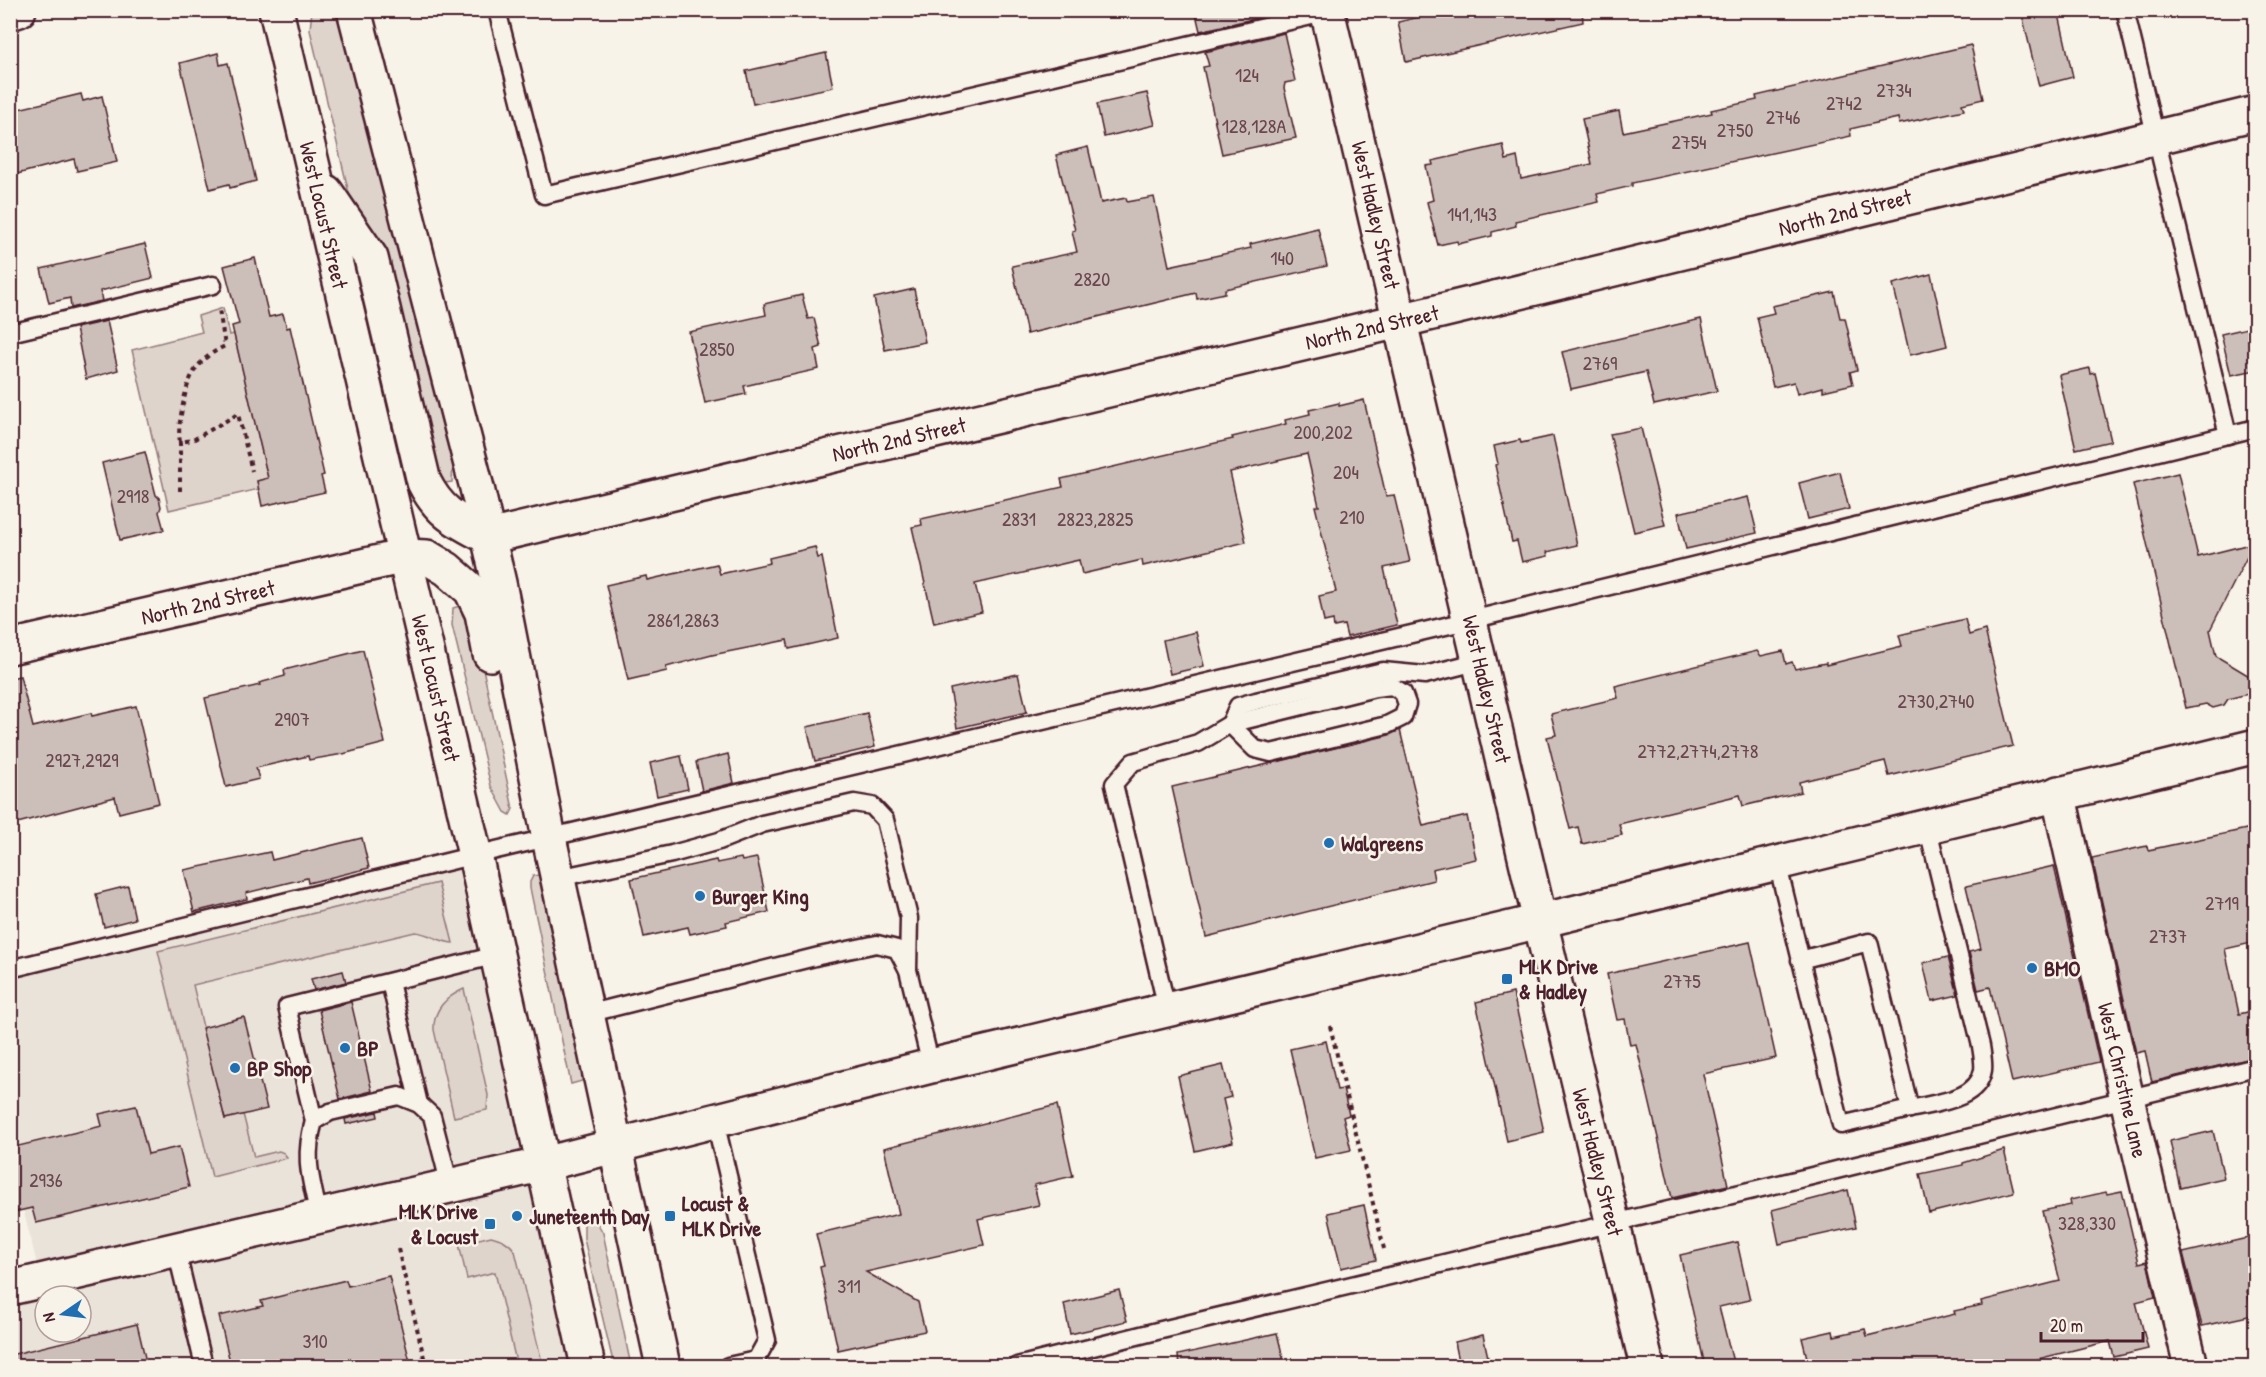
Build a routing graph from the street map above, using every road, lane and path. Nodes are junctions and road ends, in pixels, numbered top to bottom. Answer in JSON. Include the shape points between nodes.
{"nodes":[{"id":1,"x":19,"y":10,"type":"edge"},
{"id":2,"x":276,"y":10,"type":"edge"},
{"id":3,"x":354,"y":10,"type":"edge"},
{"id":4,"x":497,"y":10,"type":"edge"},
{"id":5,"x":2125,"y":10,"type":"edge"},
{"id":6,"x":1331,"y":11,"type":"edge"},
{"id":7,"x":10,"y":13,"type":"edge"},
{"id":8,"x":2256,"y":113,"type":"edge"},
{"id":9,"x":2156,"y":136,"type":"junction"},
{"id":10,"x":315,"y":176,"type":"junction"},
{"id":11,"x":213,"y":285,"type":"dead end"},
{"id":12,"x":220,"y":314,"type":"dead end"},
{"id":13,"x":1401,"y":320,"type":"junction"},
{"id":14,"x":10,"y":333,"type":"edge"},
{"id":15,"x":2256,"y":428,"type":"edge"},
{"id":16,"x":2228,"y":435,"type":"junction"},
{"id":17,"x":180,"y":442,"type":"junction"},
{"id":18,"x":252,"y":471,"type":"dead end"},
{"id":19,"x":180,"y":491,"type":"dead end"},
{"id":20,"x":488,"y":537,"type":"junction"},
{"id":21,"x":405,"y":556,"type":"junction"},
{"id":22,"x":1471,"y":620,"type":"junction"},
{"id":23,"x":10,"y":647,"type":"edge"},
{"id":24,"x":1480,"y":661,"type":"junction"},
{"id":25,"x":1425,"y":675,"type":"junction"},
{"id":26,"x":1403,"y":693,"type":"junction"},
{"id":27,"x":1230,"y":724,"type":"junction"},
{"id":28,"x":2256,"y":746,"type":"edge"},
{"id":29,"x":2058,"y":793,"type":"junction"},
{"id":30,"x":1927,"y":825,"type":"junction"},
{"id":31,"x":549,"y":838,"type":"junction"},
{"id":32,"x":475,"y":855,"type":"junction"},
{"id":33,"x":1777,"y":862,"type":"junction"},
{"id":34,"x":558,"y":878,"type":"junction"},
{"id":35,"x":1540,"y":921,"type":"junction"},
{"id":36,"x":497,"y":955,"type":"junction"},
{"id":37,"x":1800,"y":960,"type":"junction"},
{"id":38,"x":10,"y":969,"type":"edge"},
{"id":39,"x":908,"y":970,"type":"junction"},
{"id":40,"x":390,"y":982,"type":"junction"},
{"id":41,"x":1167,"y":1009,"type":"junction"},
{"id":42,"x":587,"y":1014,"type":"junction"},
{"id":43,"x":1330,"y":1026,"type":"dead end"},
{"id":44,"x":932,"y":1066,"type":"junction"},
{"id":45,"x":2256,"y":1067,"type":"edge"},
{"id":46,"x":2127,"y":1099,"type":"junction"},
{"id":47,"x":419,"y":1104,"type":"junction"},
{"id":48,"x":1910,"y":1109,"type":"junction"},
{"id":49,"x":314,"y":1121,"type":"junction"},
{"id":50,"x":716,"y":1121,"type":"junction"},
{"id":51,"x":616,"y":1146,"type":"junction"},
{"id":52,"x":544,"y":1164,"type":"junction"},
{"id":53,"x":450,"y":1186,"type":"junction"},
{"id":54,"x":319,"y":1216,"type":"junction"},
{"id":55,"x":1613,"y":1224,"type":"junction"},
{"id":56,"x":176,"y":1249,"type":"junction"},
{"id":57,"x":398,"y":1249,"type":"dead end"},
{"id":58,"x":1390,"y":1276,"type":"junction"},
{"id":59,"x":10,"y":1288,"type":"edge"},
{"id":60,"x":757,"y":1363,"type":"edge"},
{"id":61,"x":204,"y":1366,"type":"edge"},
{"id":62,"x":426,"y":1366,"type":"edge"},
{"id":63,"x":588,"y":1366,"type":"edge"},
{"id":64,"x":663,"y":1366,"type":"edge"},
{"id":65,"x":728,"y":1366,"type":"edge"},
{"id":66,"x":1017,"y":1366,"type":"edge"},
{"id":67,"x":1647,"y":1366,"type":"edge"},
{"id":68,"x":2191,"y":1366,"type":"edge"}],
"edges":[{"from":1,"to":7,"type":"main road"},
{"from":2,"to":10,"type":"main road","name":"West Locust Street"},
{"from":3,"to":20,"type":"main road"},
{"from":4,"to":6,"type":"lane","via":[[544,195]]},
{"from":5,"to":9,"type":"lane"},
{"from":6,"to":13,"type":"main road","name":"West Hadley Street"},
{"from":8,"to":9,"type":"main road","name":"North 2nd Street"},
{"from":9,"to":13,"type":"main road","name":"North 2nd Street"},
{"from":9,"to":16,"type":"lane"},
{"from":10,"to":20,"type":"main road","via":[[371,258],[424,482],[432,499],[450,516]]},
{"from":10,"to":21,"type":"main road","name":"West Locust Street"},
{"from":11,"to":14,"type":"lane"},
{"from":12,"to":17,"type":"path","via":[[225,346],[212,352],[186,385],[178,429]]},
{"from":13,"to":20,"type":"main road","name":"North 2nd Street"},
{"from":13,"to":22,"type":"main road","name":"West Hadley Street"},
{"from":15,"to":16,"type":"lane"},
{"from":16,"to":22,"type":"lane"},
{"from":17,"to":18,"type":"path","via":[[193,440],[238,414]]},
{"from":17,"to":19,"type":"path"},
{"from":20,"to":31,"type":"main road"},
{"from":21,"to":23,"type":"main road","name":"North 2nd Street"},
{"from":21,"to":31,"type":"main road","via":[[427,557],[471,590],[482,613],[522,810]]},
{"from":21,"to":32,"type":"main road","name":"West Locust Street"},
{"from":22,"to":24,"type":"main road","name":"West Hadley Street"},
{"from":22,"to":31,"type":"lane"},
{"from":24,"to":25,"type":"lane"},
{"from":24,"to":35,"type":"main road","name":"West Hadley Street"},
{"from":25,"to":26,"type":"lane"},
{"from":25,"to":27,"type":"lane","via":[[1383,671],[1257,700],[1238,706]]},
{"from":26,"to":27,"type":"lane","via":[[1392,686],[1375,688]]},
{"from":26,"to":27,"type":"lane","via":[[1407,704],[1403,717],[1387,725],[1271,753],[1255,749]]},
{"from":27,"to":41,"type":"lane","via":[[1198,743],[1133,762],[1114,784]]},
{"from":28,"to":29,"type":"main road"},
{"from":29,"to":30,"type":"main road"},
{"from":29,"to":46,"type":"main road","name":"West Christine Lane"},
{"from":30,"to":33,"type":"main road"},
{"from":30,"to":48,"type":"lane","via":[[1981,1046],[1983,1071],[1976,1086],[1960,1098]]},
{"from":31,"to":32,"type":"lane"},
{"from":31,"to":34,"type":"main road"},
{"from":32,"to":36,"type":"main road","name":"West Locust Street"},
{"from":32,"to":38,"type":"lane"},
{"from":33,"to":35,"type":"main road"},
{"from":33,"to":37,"type":"lane"},
{"from":34,"to":39,"type":"lane","via":[[681,852],[762,824],[854,803],[872,806],[885,820],[909,918]]},
{"from":34,"to":42,"type":"main road"},
{"from":35,"to":41,"type":"main road"},
{"from":35,"to":55,"type":"main road","name":"West Hadley Street"},
{"from":36,"to":40,"type":"lane"},
{"from":36,"to":52,"type":"main road","name":"West Locust Street"},
{"from":37,"to":48,"type":"lane","via":[[1841,1125]]},
{"from":37,"to":48,"type":"lane","via":[[1869,942]]},
{"from":39,"to":42,"type":"lane","via":[[897,949],[877,944]]},
{"from":39,"to":44,"type":"lane"},
{"from":40,"to":47,"type":"lane"},
{"from":40,"to":49,"type":"lane","via":[[287,1007]]},
{"from":41,"to":44,"type":"main road"},
{"from":42,"to":51,"type":"main road"},
{"from":43,"to":58,"type":"path"},
{"from":44,"to":50,"type":"main road"},
{"from":45,"to":46,"type":"lane"},
{"from":46,"to":55,"type":"lane"},
{"from":46,"to":68,"type":"main road","name":"West Christine Lane"},
{"from":47,"to":49,"type":"lane","via":[[399,1096],[330,1113]]},
{"from":47,"to":53,"type":"lane","via":[[432,1116]]},
{"from":49,"to":54,"type":"lane","via":[[307,1164]]},
{"from":50,"to":51,"type":"main road"},
{"from":50,"to":60,"type":"lane","via":[[767,1340]]},
{"from":51,"to":52,"type":"main road"},
{"from":51,"to":64,"type":"main road"},
{"from":52,"to":53,"type":"main road"},
{"from":52,"to":63,"type":"main road","name":"West Locust Street"},
{"from":53,"to":54,"type":"main road"},
{"from":54,"to":56,"type":"main road"},
{"from":55,"to":58,"type":"lane"},
{"from":55,"to":67,"type":"main road","name":"West Hadley Street"},
{"from":56,"to":59,"type":"main road"},
{"from":56,"to":61,"type":"lane"},
{"from":57,"to":62,"type":"path"},
{"from":58,"to":66,"type":"lane"},
{"from":60,"to":65,"type":"lane"}]}
